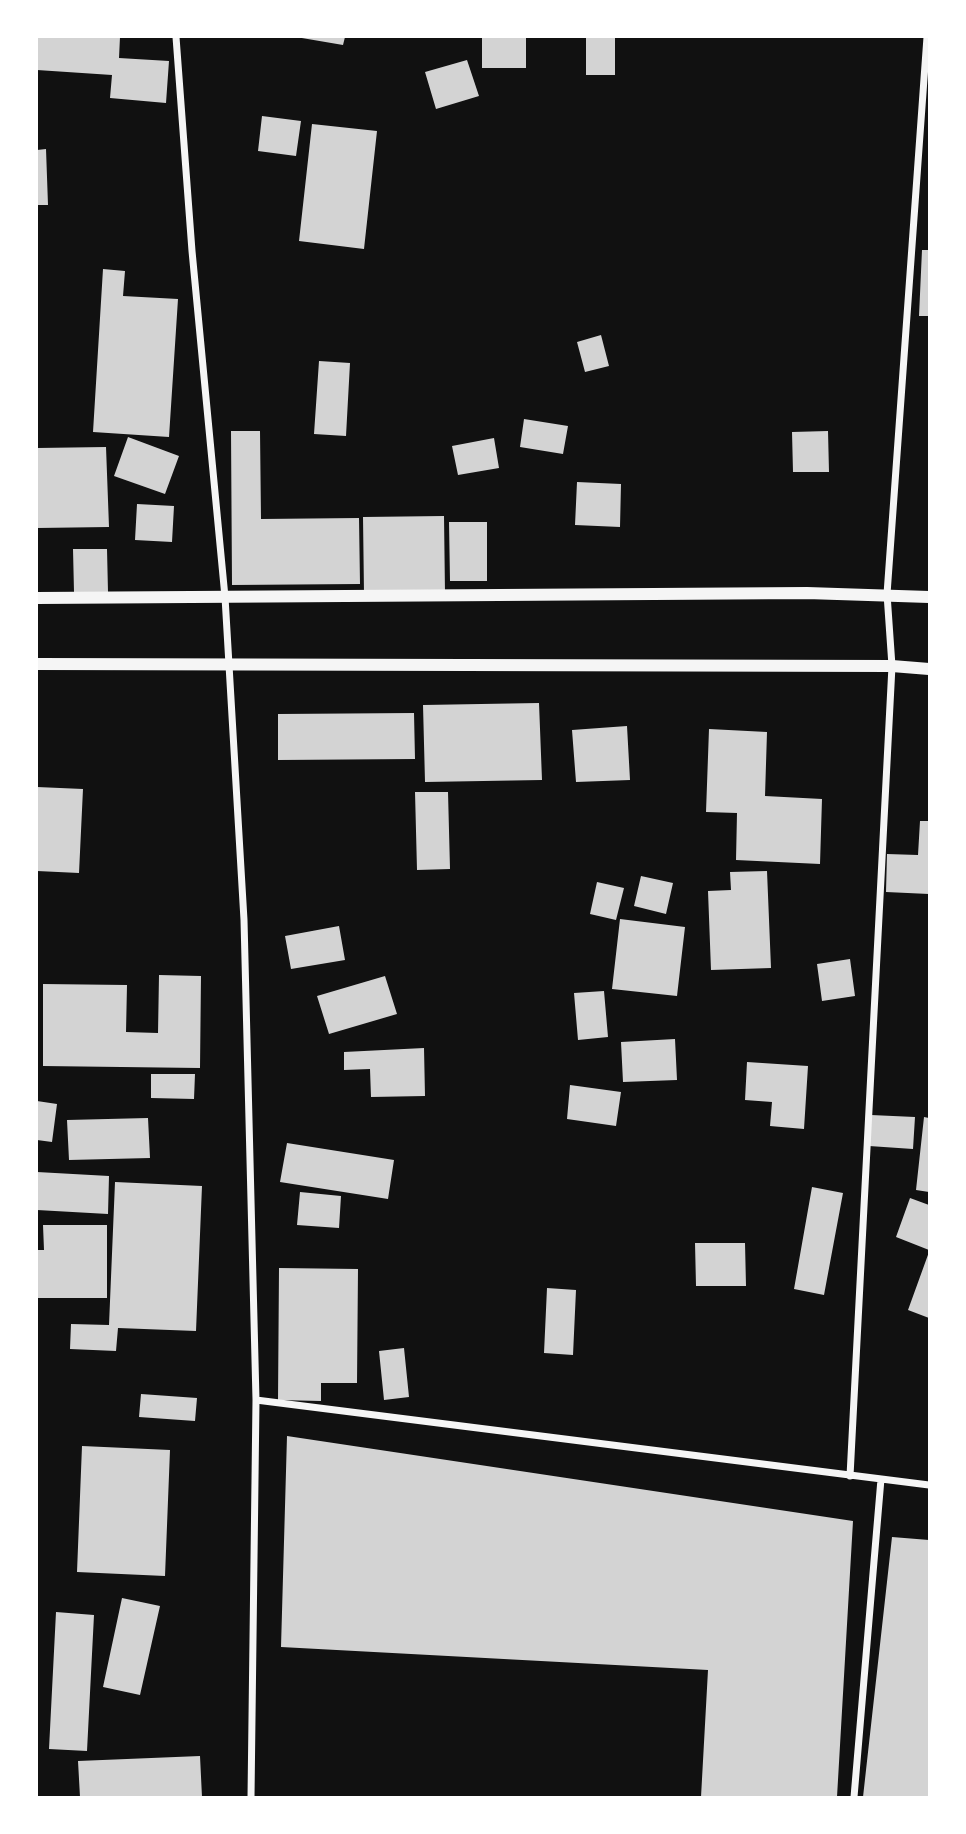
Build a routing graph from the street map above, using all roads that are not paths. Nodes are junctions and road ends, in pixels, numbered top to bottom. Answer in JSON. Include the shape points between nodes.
{"nodes":[{"id":1,"x":176,"y":37,"type":"edge"},
{"id":2,"x":927,"y":37,"type":"edge"},
{"id":3,"x":887,"y":594,"type":"junction"},
{"id":4,"x":225,"y":597,"type":"junction"},
{"id":5,"x":929,"y":597,"type":"edge"},
{"id":6,"x":37,"y":598,"type":"edge"},
{"id":7,"x":229,"y":662,"type":"junction"},
{"id":8,"x":37,"y":664,"type":"edge"},
{"id":9,"x":892,"y":666,"type":"junction"},
{"id":10,"x":929,"y":669,"type":"edge"},
{"id":11,"x":257,"y":1401,"type":"junction"},
{"id":12,"x":850,"y":1476,"type":"junction"},
{"id":13,"x":881,"y":1479,"type":"junction"},
{"id":14,"x":929,"y":1485,"type":"edge"},
{"id":15,"x":251,"y":1797,"type":"edge"},
{"id":16,"x":854,"y":1797,"type":"edge"}],
"edges":[{"from":1,"to":4,"type":"street"},
{"from":2,"to":3,"type":"street"},
{"from":3,"to":4,"type":"street"},
{"from":3,"to":5,"type":"street"},
{"from":3,"to":9,"type":"street"},
{"from":4,"to":6,"type":"street"},
{"from":4,"to":7,"type":"street"},
{"from":7,"to":8,"type":"street"},
{"from":7,"to":9,"type":"street"},
{"from":7,"to":11,"type":"street","via":[[244,920]]},
{"from":9,"to":10,"type":"street"},
{"from":9,"to":12,"type":"street"},
{"from":11,"to":12,"type":"street"},
{"from":11,"to":15,"type":"street"},
{"from":12,"to":13,"type":"street"},
{"from":13,"to":14,"type":"street"},
{"from":13,"to":16,"type":"street"}]}
